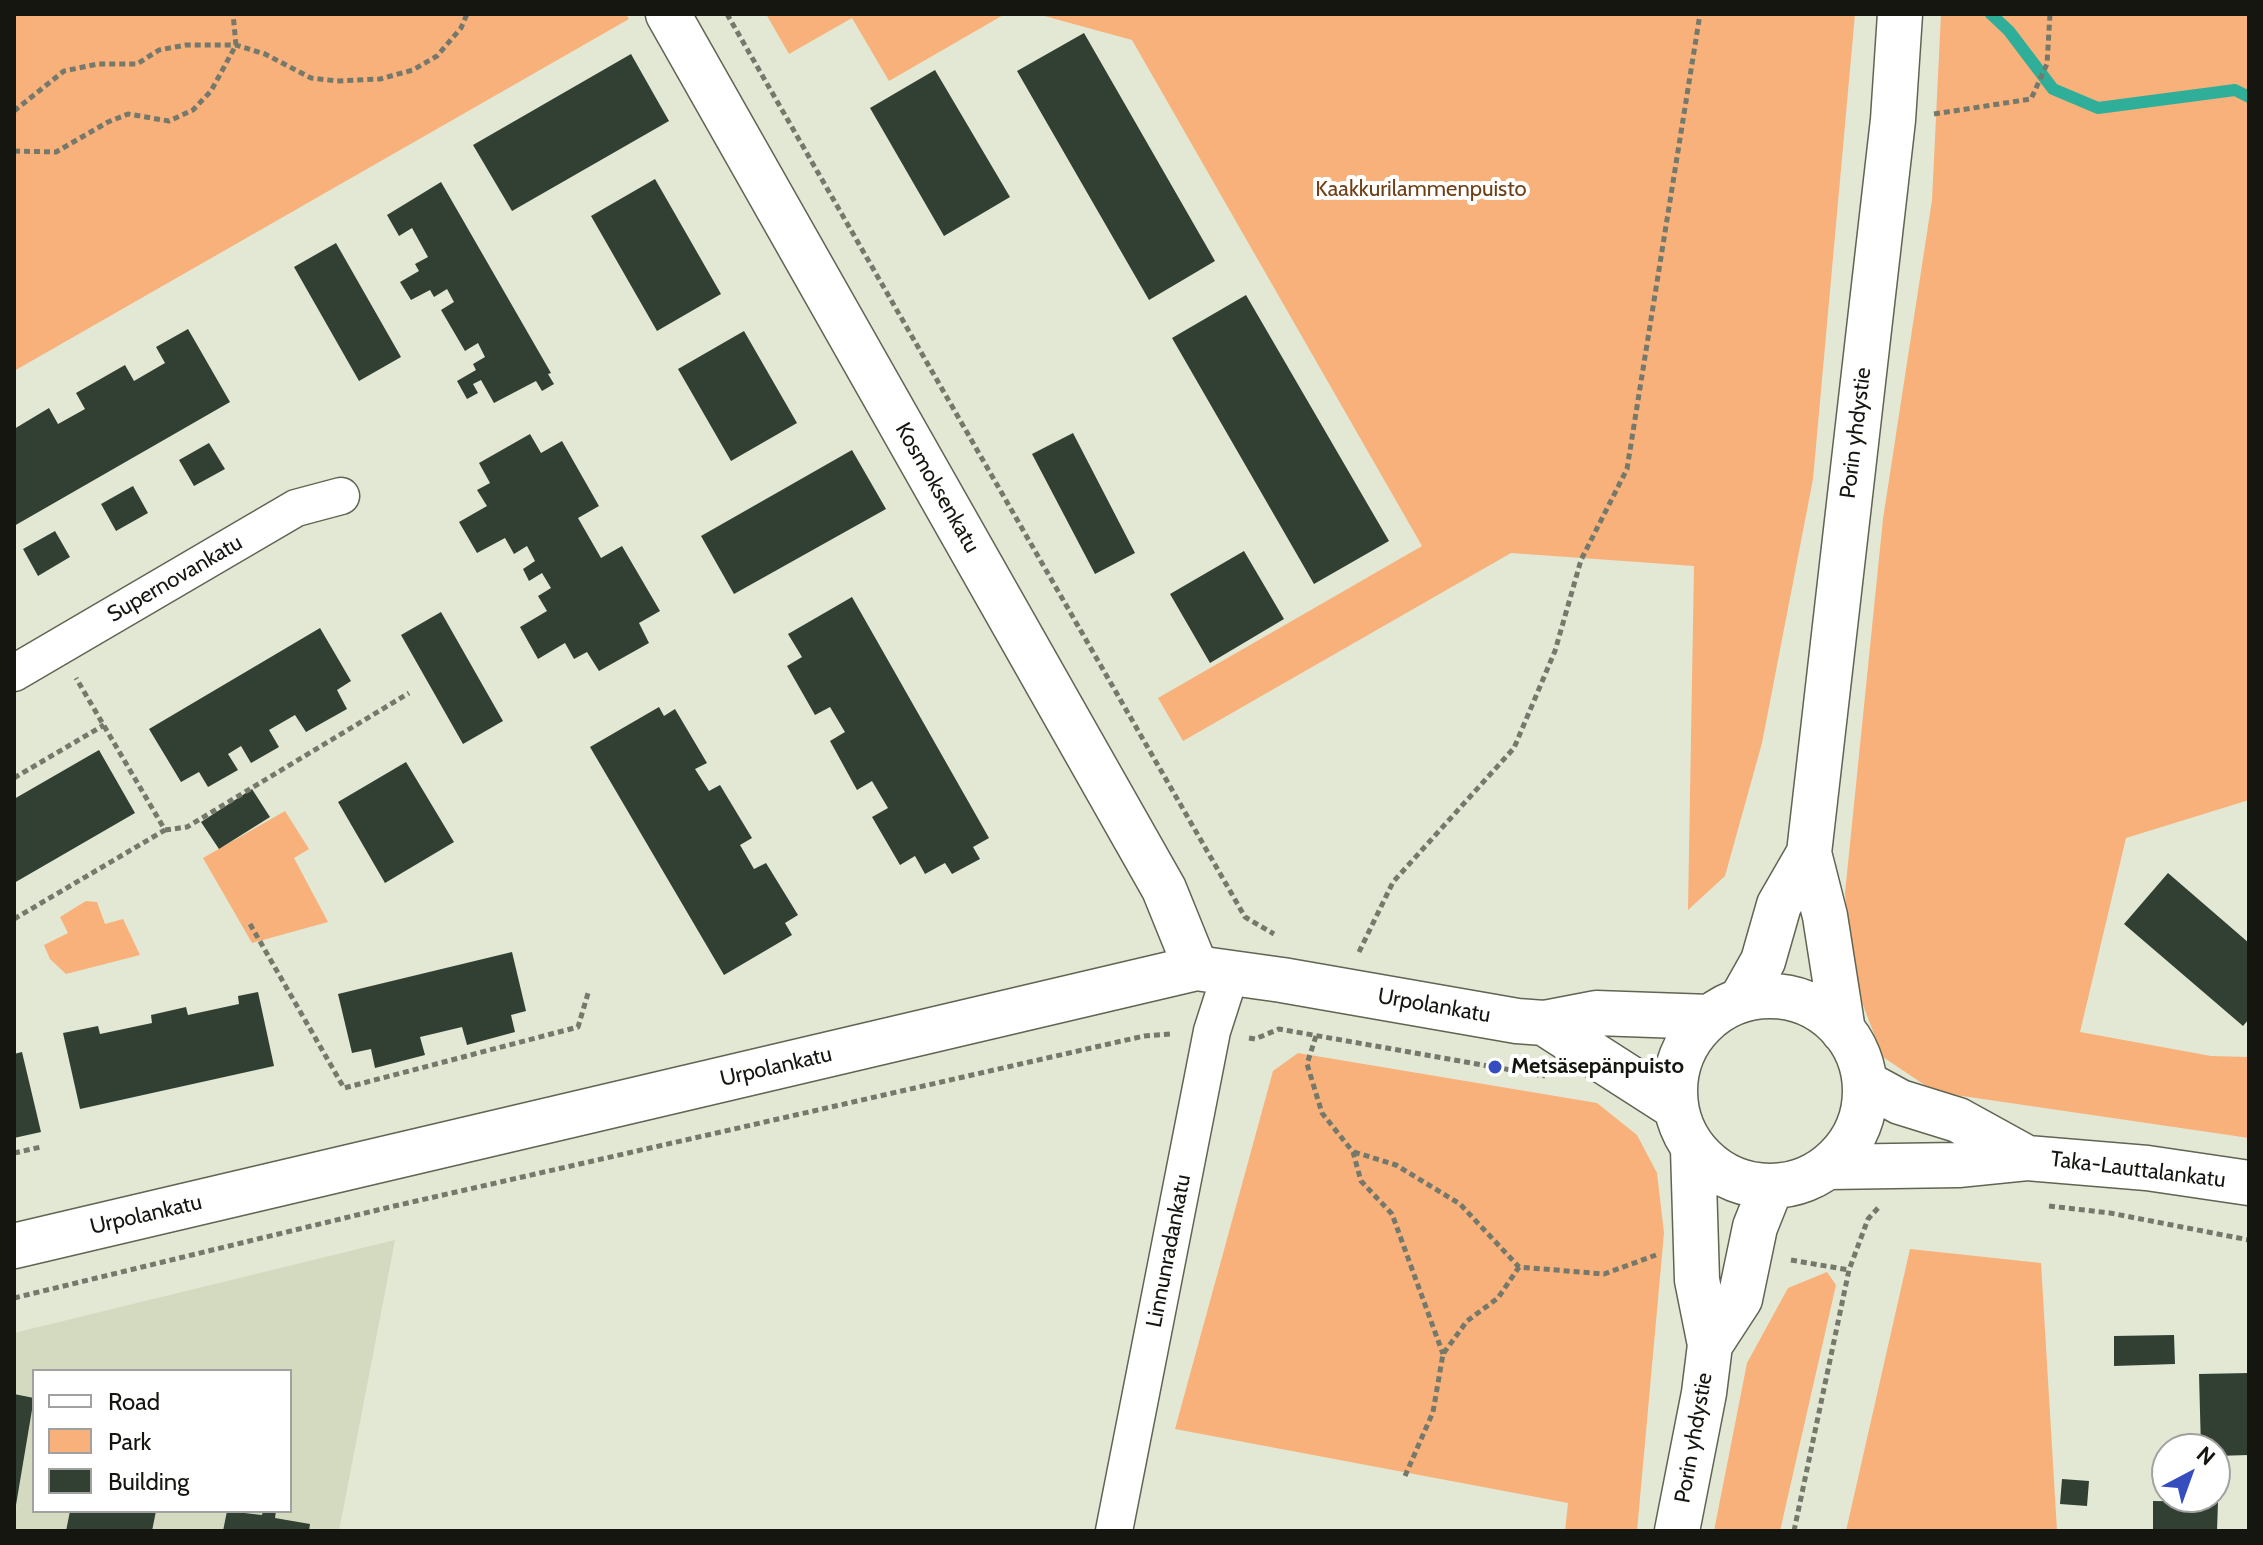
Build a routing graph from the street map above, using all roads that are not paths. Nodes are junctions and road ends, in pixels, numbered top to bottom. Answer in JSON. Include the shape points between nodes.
{"nodes":[{"id":1,"x":668,"y":14,"type":"edge"},
{"id":2,"x":1900,"y":14,"type":"edge"},
{"id":3,"x":341,"y":496,"type":"dead end"},
{"id":4,"x":14,"y":673,"type":"edge"},
{"id":5,"x":1809,"y":853,"type":"junction"},
{"id":6,"x":1213,"y":970,"type":"junction"},
{"id":7,"x":1725,"y":1009,"type":"junction"},
{"id":8,"x":1544,"y":1023,"type":"junction"},
{"id":9,"x":1843,"y":1031,"type":"junction"},
{"id":10,"x":1865,"y":1083,"type":"junction"},
{"id":11,"x":1675,"y":1107,"type":"junction"},
{"id":12,"x":1693,"y":1149,"type":"junction"},
{"id":13,"x":2027,"y":1158,"type":"junction"},
{"id":14,"x":1828,"y":1167,"type":"junction"},
{"id":15,"x":2249,"y":1183,"type":"edge"},
{"id":16,"x":1771,"y":1187,"type":"junction"},
{"id":17,"x":14,"y":1246,"type":"edge"},
{"id":18,"x":1710,"y":1345,"type":"junction"},
{"id":19,"x":1114,"y":1531,"type":"edge"},
{"id":20,"x":1677,"y":1531,"type":"edge"}],
"edges":[{"from":1,"to":6,"type":"main road","name":"Kosmoksenkatu"},
{"from":2,"to":5,"type":"main road","name":"Porin yhdystie","via":[[1893,120]]},
{"from":3,"to":4,"type":"street","name":"Supernovankatu","via":[[296,508]]},
{"from":5,"to":7,"type":"main road","name":"Porin yhdystie","via":[[1779,905],[1763,961]]},
{"from":5,"to":9,"type":"main road","name":"Porin yhdystie"},
{"from":6,"to":8,"type":"main road","name":"Urpolankatu"},
{"from":6,"to":17,"type":"main road","name":"Urpolankatu"},
{"from":6,"to":19,"type":"street","name":"Linnunradankatu","via":[[1212,1031]]},
{"from":7,"to":8,"type":"main road","name":"Urpolankatu","via":[[1596,1013]]},
{"from":7,"to":9,"type":"main road","via":[[1777,996],[1825,1013]]},
{"from":7,"to":11,"type":"main road","via":[[1697,1030],[1681,1056]]},
{"from":8,"to":11,"type":"main road","name":"Urpolankatu"},
{"from":9,"to":10,"type":"main road","via":[[1858,1055]]},
{"from":10,"to":13,"type":"main road","name":"Taka-Lauttalankatu","via":[[1900,1102],[1958,1120]]},
{"from":10,"to":14,"type":"main road","via":[[1856,1132]]},
{"from":11,"to":12,"type":"main road"},
{"from":12,"to":16,"type":"main road","via":[[1718,1172],[1741,1183]]},
{"from":12,"to":18,"type":"main road","name":"Porin yhdystie","via":[[1697,1280]]},
{"from":13,"to":14,"type":"main road","name":"Taka-Lauttalankatu"},
{"from":13,"to":15,"type":"main road","name":"Taka-Lauttalankatu"},
{"from":14,"to":16,"type":"main road","via":[[1801,1182]]},
{"from":16,"to":18,"type":"main road","name":"Porin yhdystie","via":[[1755,1227],[1740,1299]]},
{"from":18,"to":20,"type":"main road","name":"Porin yhdystie"}]}
